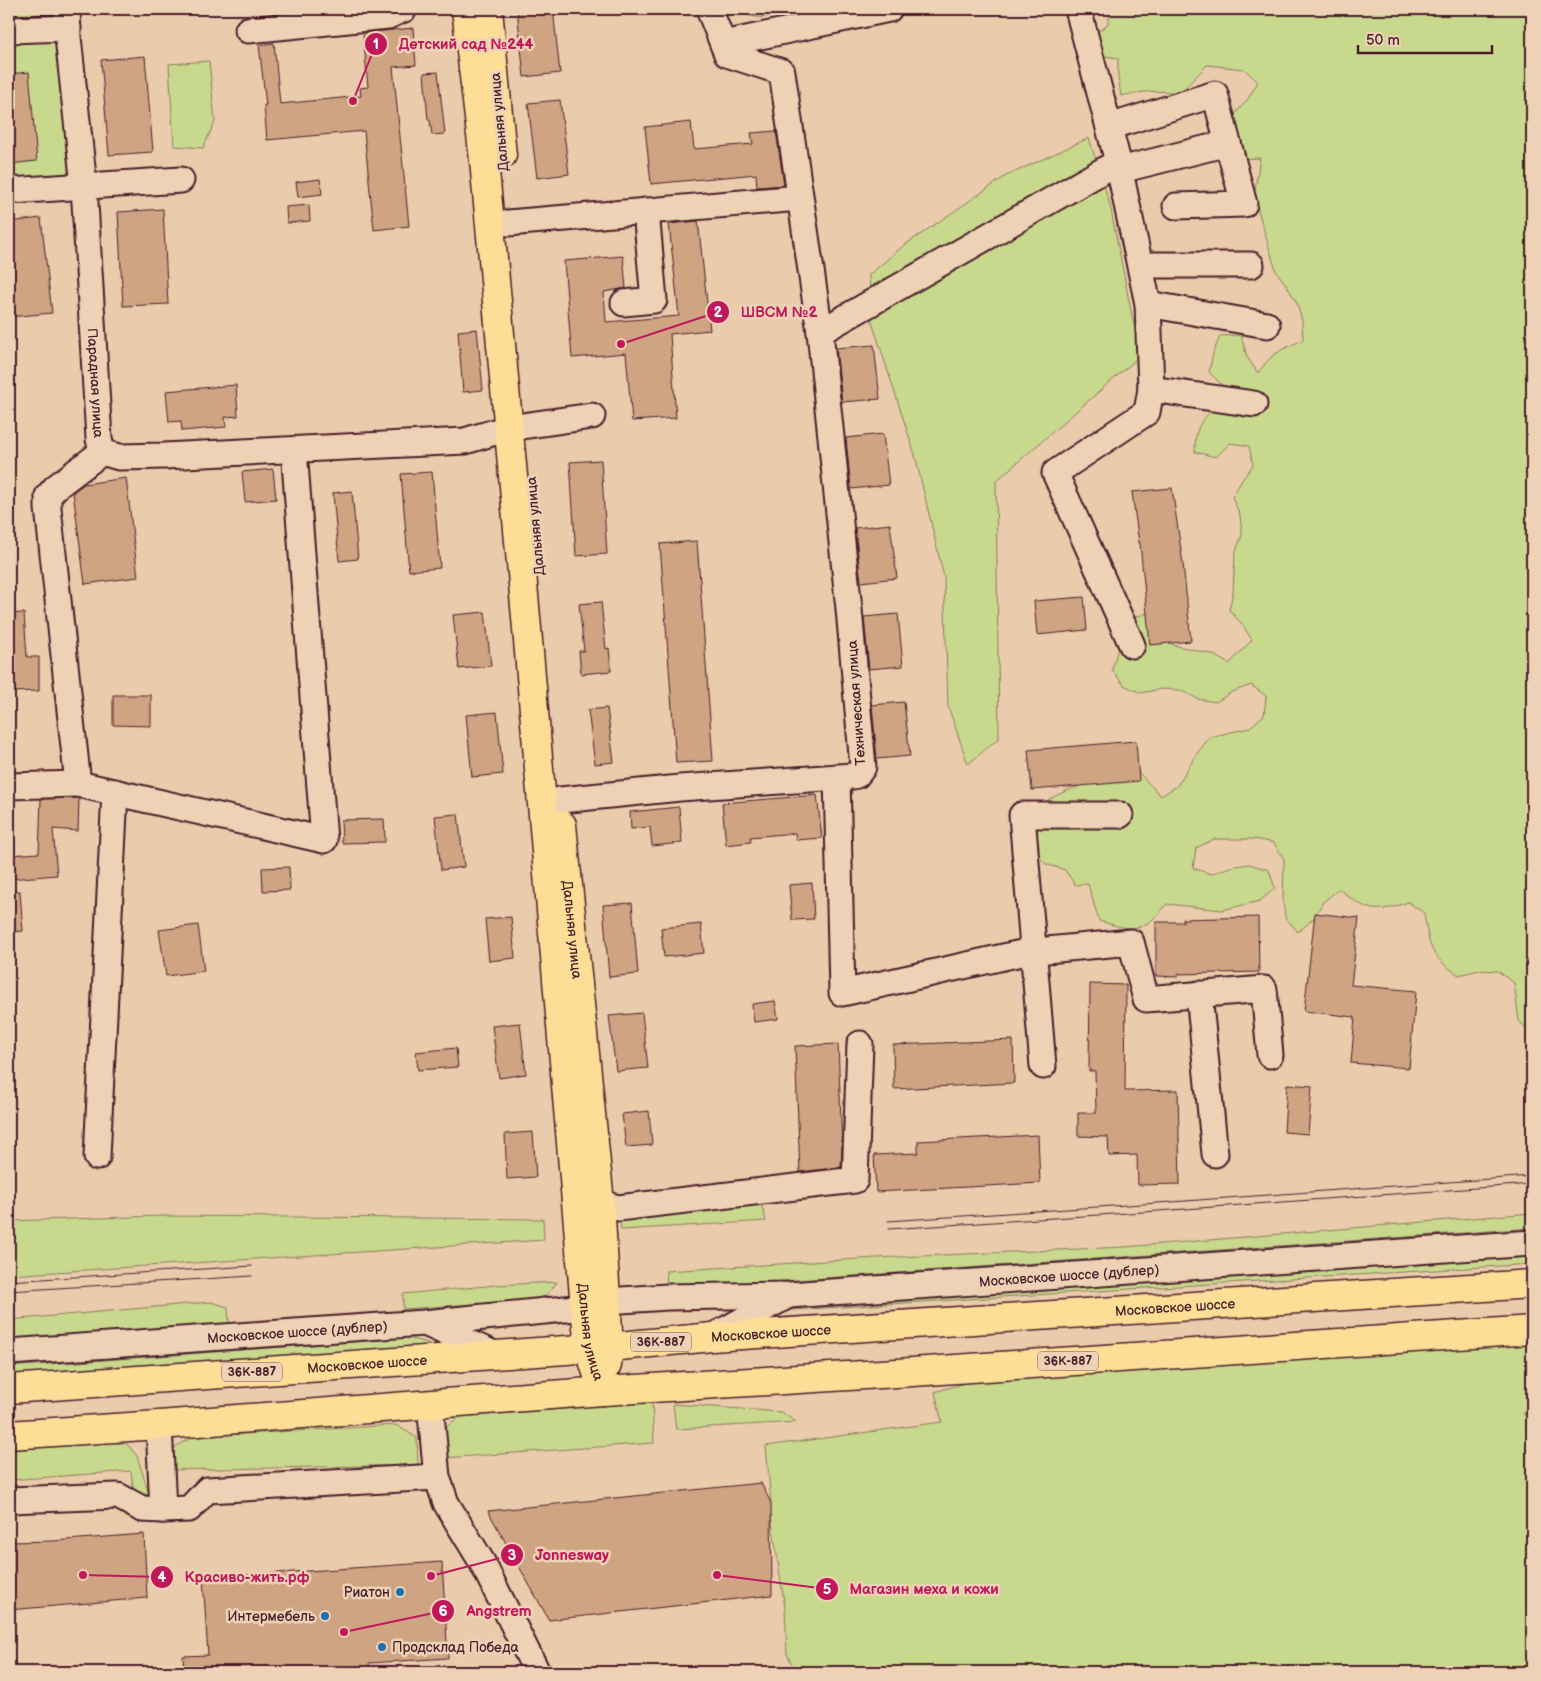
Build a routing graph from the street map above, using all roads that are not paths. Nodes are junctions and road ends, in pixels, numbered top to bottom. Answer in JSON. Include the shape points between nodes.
{"nodes":[{"id":1,"x":404,"y":9,"type":"edge"},
{"id":2,"x":466,"y":9,"type":"edge"},
{"id":3,"x":488,"y":9,"type":"edge"},
{"id":4,"x":709,"y":9,"type":"edge"},
{"id":5,"x":889,"y":9,"type":"edge"},
{"id":6,"x":1078,"y":9,"type":"edge"},
{"id":7,"x":68,"y":18,"type":"edge"},
{"id":8,"x":9,"y":30,"type":"edge"},
{"id":9,"x":248,"y":30,"type":"dead end"},
{"id":10,"x":723,"y":44,"type":"junction"},
{"id":11,"x":1109,"y":127,"type":"junction"},
{"id":12,"x":1228,"y":143,"type":"junction"},
{"id":13,"x":1119,"y":166,"type":"junction"},
{"id":14,"x":181,"y":180,"type":"dead end"},
{"id":15,"x":84,"y":186,"type":"junction"},
{"id":16,"x":9,"y":191,"type":"edge"},
{"id":17,"x":800,"y":198,"type":"junction"},
{"id":18,"x":1176,"y":206,"type":"dead end"},
{"id":19,"x":646,"y":211,"type":"junction"},
{"id":20,"x":508,"y":223,"type":"junction"},
{"id":21,"x":1140,"y":265,"type":"junction"},
{"id":22,"x":1250,"y":265,"type":"dead end"},
{"id":23,"x":624,"y":303,"type":"dead end"},
{"id":24,"x":1148,"y":304,"type":"junction"},
{"id":25,"x":1267,"y":325,"type":"dead end"},
{"id":26,"x":820,"y":332,"type":"junction"},
{"id":27,"x":1151,"y":389,"type":"junction"},
{"id":28,"x":1254,"y":404,"type":"dead end"},
{"id":29,"x":592,"y":416,"type":"dead end"},
{"id":30,"x":516,"y":426,"type":"junction"},
{"id":31,"x":294,"y":450,"type":"junction"},
{"id":32,"x":102,"y":452,"type":"junction"},
{"id":33,"x":1132,"y":645,"type":"dead end"},
{"id":34,"x":837,"y":778,"type":"junction"},
{"id":35,"x":78,"y":784,"type":"junction"},
{"id":36,"x":9,"y":786,"type":"edge"},
{"id":37,"x":116,"y":792,"type":"junction"},
{"id":38,"x":560,"y":800,"type":"junction"},
{"id":39,"x":1120,"y":815,"type":"dead end"},
{"id":40,"x":1033,"y":951,"type":"junction"},
{"id":41,"x":1199,"y":994,"type":"junction"},
{"id":42,"x":860,"y":1044,"type":"dead end"},
{"id":43,"x":1270,"y":1055,"type":"dead end"},
{"id":44,"x":1043,"y":1066,"type":"dead end"},
{"id":45,"x":1215,"y":1154,"type":"dead end"},
{"id":46,"x":96,"y":1157,"type":"dead end"},
{"id":47,"x":600,"y":1202,"type":"junction"},
{"id":48,"x":1532,"y":1243,"type":"edge"},
{"id":49,"x":1532,"y":1284,"type":"edge"},
{"id":50,"x":789,"y":1295,"type":"junction"},
{"id":51,"x":596,"y":1304,"type":"junction"},
{"id":52,"x":424,"y":1323,"type":"junction"},
{"id":53,"x":1532,"y":1330,"type":"edge"},
{"id":54,"x":712,"y":1337,"type":"junction"},
{"id":55,"x":599,"y":1347,"type":"junction"},
{"id":56,"x":9,"y":1352,"type":"edge"},
{"id":57,"x":496,"y":1355,"type":"junction"},
{"id":58,"x":9,"y":1390,"type":"edge"},
{"id":59,"x":603,"y":1391,"type":"junction"},
{"id":60,"x":430,"y":1404,"type":"junction"},
{"id":61,"x":159,"y":1425,"type":"junction"},
{"id":62,"x":9,"y":1435,"type":"edge"},
{"id":63,"x":437,"y":1476,"type":"junction"},
{"id":64,"x":9,"y":1500,"type":"edge"},
{"id":65,"x":163,"y":1510,"type":"junction"},
{"id":66,"x":537,"y":1672,"type":"edge"}],
"edges":[{"from":1,"to":9,"type":"street","via":[[388,16]]},
{"from":2,"to":30,"type":"main road","name":"Дальняя улица"},
{"from":3,"to":20,"type":"main road","name":"Дальняя улица"},
{"from":4,"to":10,"type":"street"},
{"from":5,"to":10,"type":"street"},
{"from":6,"to":11,"type":"street"},
{"from":7,"to":8,"type":"street"},
{"from":7,"to":15,"type":"street","name":"Парадная улица"},
{"from":10,"to":17,"type":"street","name":"Техническая улица","via":[[727,54],[782,72]]},
{"from":11,"to":12,"type":"street","via":[[1215,94]]},
{"from":11,"to":13,"type":"street"},
{"from":12,"to":13,"type":"street"},
{"from":12,"to":18,"type":"street","via":[[1244,204]]},
{"from":13,"to":21,"type":"street"},
{"from":13,"to":26,"type":"street"},
{"from":14,"to":15,"type":"street"},
{"from":15,"to":16,"type":"street"},
{"from":15,"to":32,"type":"street","name":"Парадная улица"},
{"from":17,"to":19,"type":"street"},
{"from":17,"to":26,"type":"street","name":"Техническая улица"},
{"from":19,"to":20,"type":"street"},
{"from":19,"to":23,"type":"street","via":[[654,300]]},
{"from":20,"to":30,"type":"main road","name":"Дальняя улица"},
{"from":21,"to":22,"type":"street"},
{"from":21,"to":24,"type":"street"},
{"from":24,"to":25,"type":"street"},
{"from":24,"to":27,"type":"street"},
{"from":26,"to":34,"type":"street","name":"Техническая улица","via":[[863,767],[857,775]]},
{"from":27,"to":28,"type":"street"},
{"from":27,"to":33,"type":"street","via":[[1147,412],[1055,473]]},
{"from":29,"to":30,"type":"street","name":"Парадная улица"},
{"from":30,"to":31,"type":"street","name":"Парадная улица","via":[[465,441]]},
{"from":30,"to":38,"type":"main road","name":"Дальняя улица"},
{"from":30,"to":51,"type":"main road","name":"Дальняя улица","via":[[527,627]]},
{"from":31,"to":32,"type":"street","name":"Парадная улица","via":[[146,457],[119,457]]},
{"from":31,"to":37,"type":"street","via":[[324,840]]},
{"from":32,"to":35,"type":"street","via":[[48,496]]},
{"from":34,"to":38,"type":"street","name":"Техническая улица"},
{"from":34,"to":40,"type":"street","via":[[842,992]]},
{"from":35,"to":36,"type":"street"},
{"from":35,"to":37,"type":"street"},
{"from":37,"to":46,"type":"street"},
{"from":38,"to":47,"type":"main road","name":"Дальняя улица"},
{"from":39,"to":40,"type":"street","via":[[1022,815]]},
{"from":40,"to":41,"type":"street","via":[[1131,942],[1146,999]]},
{"from":40,"to":44,"type":"street"},
{"from":41,"to":43,"type":"street","via":[[1264,989]]},
{"from":41,"to":45,"type":"street"},
{"from":42,"to":47,"type":"street","via":[[855,1180],[618,1208]]},
{"from":47,"to":51,"type":"main road","name":"Дальняя улица"},
{"from":48,"to":50,"type":"street","name":"Московское шоссе (дублер)"},
{"from":49,"to":54,"type":"main road","name":"Московское шоссе","number":"36К-887"},
{"from":50,"to":51,"type":"street","name":"Московское шоссе (дублер)","via":[[668,1297]]},
{"from":50,"to":54,"type":"street"},
{"from":51,"to":52,"type":"street","name":"Московское шоссе (дублер)"},
{"from":51,"to":55,"type":"main road","name":"Дальняя улица"},
{"from":52,"to":56,"type":"street","name":"Московское шоссе (дублер)"},
{"from":52,"to":57,"type":"street"},
{"from":53,"to":59,"type":"main road","number":"36К-887"},
{"from":54,"to":55,"type":"main road","name":"Московское шоссе","number":"36К-887"},
{"from":55,"to":57,"type":"main road","name":"Московское шоссе","number":"36К-887"},
{"from":55,"to":59,"type":"main road","name":"Дальняя улица"},
{"from":57,"to":58,"type":"main road","name":"Московское шоссе","number":"36К-887"},
{"from":59,"to":60,"type":"main road","number":"36К-887"},
{"from":60,"to":61,"type":"main road","number":"36К-887"},
{"from":60,"to":63,"type":"street"},
{"from":61,"to":62,"type":"main road","number":"36К-887"},
{"from":61,"to":65,"type":"street"},
{"from":63,"to":65,"type":"street","via":[[207,1490],[189,1509]]},
{"from":63,"to":66,"type":"street","via":[[446,1502],[482,1562]]},
{"from":64,"to":65,"type":"street","via":[[118,1496],[142,1509]]}]}
